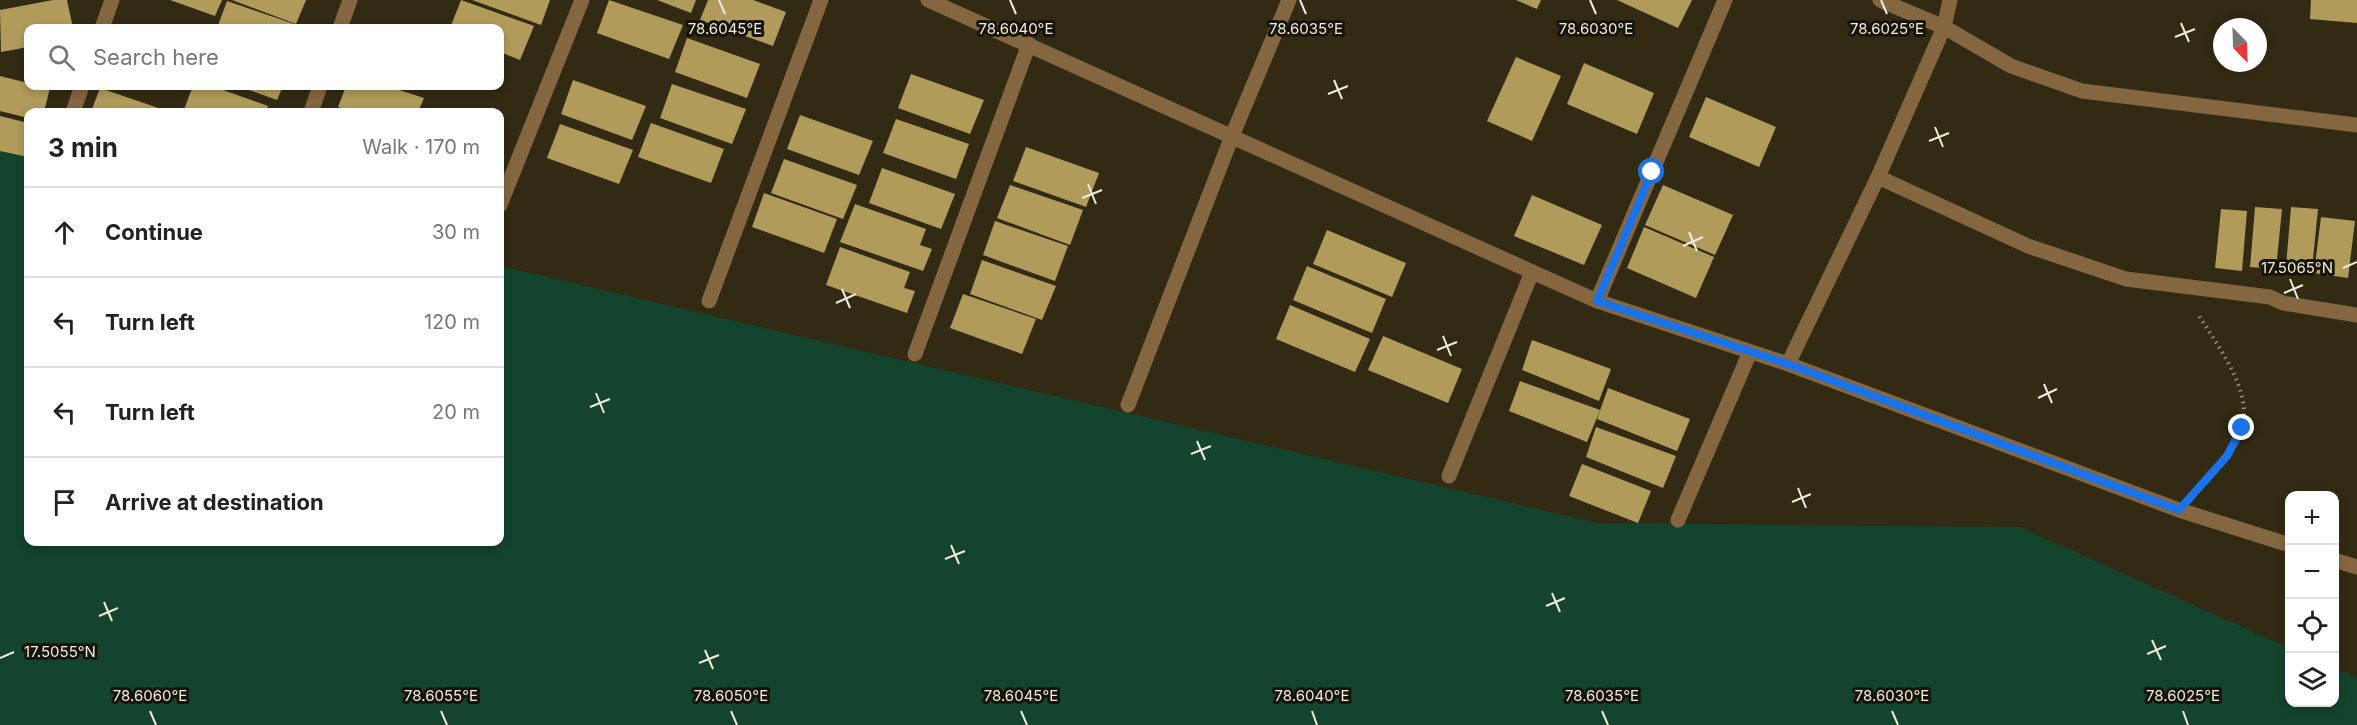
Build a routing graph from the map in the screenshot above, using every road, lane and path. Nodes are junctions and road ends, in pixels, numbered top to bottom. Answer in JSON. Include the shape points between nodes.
{"nodes":[{"id":1,"x":350,"y":0,"type":"edge"},
{"id":2,"x":582,"y":0,"type":"edge"},
{"id":3,"x":820,"y":0,"type":"edge"},
{"id":4,"x":928,"y":0,"type":"edge"},
{"id":5,"x":1289,"y":0,"type":"edge"},
{"id":6,"x":1725,"y":0,"type":"edge"},
{"id":7,"x":1881,"y":0,"type":"edge"},
{"id":8,"x":1950,"y":0,"type":"edge"},
{"id":9,"x":111,"y":1,"type":"edge"},
{"id":10,"x":103,"y":24,"type":"edge"},
{"id":11,"x":341,"y":24,"type":"edge"},
{"id":12,"x":1944,"y":27,"type":"junction"},
{"id":13,"x":1029,"y":44,"type":"junction"},
{"id":14,"x":81,"y":90,"type":"edge"},
{"id":15,"x":319,"y":90,"type":"edge"},
{"id":16,"x":74,"y":108,"type":"edge"},
{"id":17,"x":312,"y":108,"type":"edge"},
{"id":18,"x":2357,"y":124,"type":"edge"},
{"id":19,"x":1232,"y":136,"type":"junction"},
{"id":20,"x":1878,"y":177,"type":"junction"},
{"id":21,"x":504,"y":195,"type":"edge"},
{"id":22,"x":1532,"y":272,"type":"junction"},
{"id":23,"x":2192,"y":286,"type":"junction"},
{"id":24,"x":709,"y":301,"type":"dead end"},
{"id":25,"x":1597,"y":301,"type":"junction"},
{"id":26,"x":2357,"y":315,"type":"edge"},
{"id":27,"x":1750,"y":352,"type":"junction"},
{"id":28,"x":915,"y":354,"type":"dead end"},
{"id":29,"x":1788,"y":364,"type":"junction"},
{"id":30,"x":1128,"y":405,"type":"dead end"},
{"id":31,"x":1449,"y":476,"type":"dead end"},
{"id":32,"x":2179,"y":510,"type":"junction"},
{"id":33,"x":1678,"y":520,"type":"dead end"},
{"id":34,"x":2285,"y":544,"type":"edge"},
{"id":35,"x":2339,"y":562,"type":"edge"},
{"id":36,"x":2357,"y":567,"type":"edge"}],
"edges":[{"from":1,"to":11,"type":"street"},
{"from":2,"to":21,"type":"street"},
{"from":3,"to":24,"type":"street"},
{"from":4,"to":13,"type":"street"},
{"from":5,"to":19,"type":"street"},
{"from":6,"to":25,"type":"street"},
{"from":7,"to":12,"type":"street"},
{"from":8,"to":12,"type":"street"},
{"from":9,"to":10,"type":"street"},
{"from":12,"to":18,"type":"street","via":[[2011,66],[2082,91]]},
{"from":12,"to":20,"type":"street"},
{"from":13,"to":19,"type":"street"},
{"from":13,"to":28,"type":"street"},
{"from":14,"to":16,"type":"street"},
{"from":15,"to":17,"type":"street"},
{"from":19,"to":22,"type":"street"},
{"from":19,"to":30,"type":"street"},
{"from":20,"to":23,"type":"street","via":[[2028,246],[2126,279]]},
{"from":20,"to":29,"type":"street"},
{"from":22,"to":25,"type":"street"},
{"from":22,"to":31,"type":"street"},
{"from":23,"to":26,"type":"street"},
{"from":23,"to":32,"type":"path","via":[[2195,309],[2236,375],[2243,404],[2242,428],[2227,456]]},
{"from":25,"to":27,"type":"street"},
{"from":27,"to":29,"type":"street"},
{"from":27,"to":33,"type":"street"},
{"from":29,"to":32,"type":"street"},
{"from":32,"to":34,"type":"street"},
{"from":35,"to":36,"type":"street"}]}
